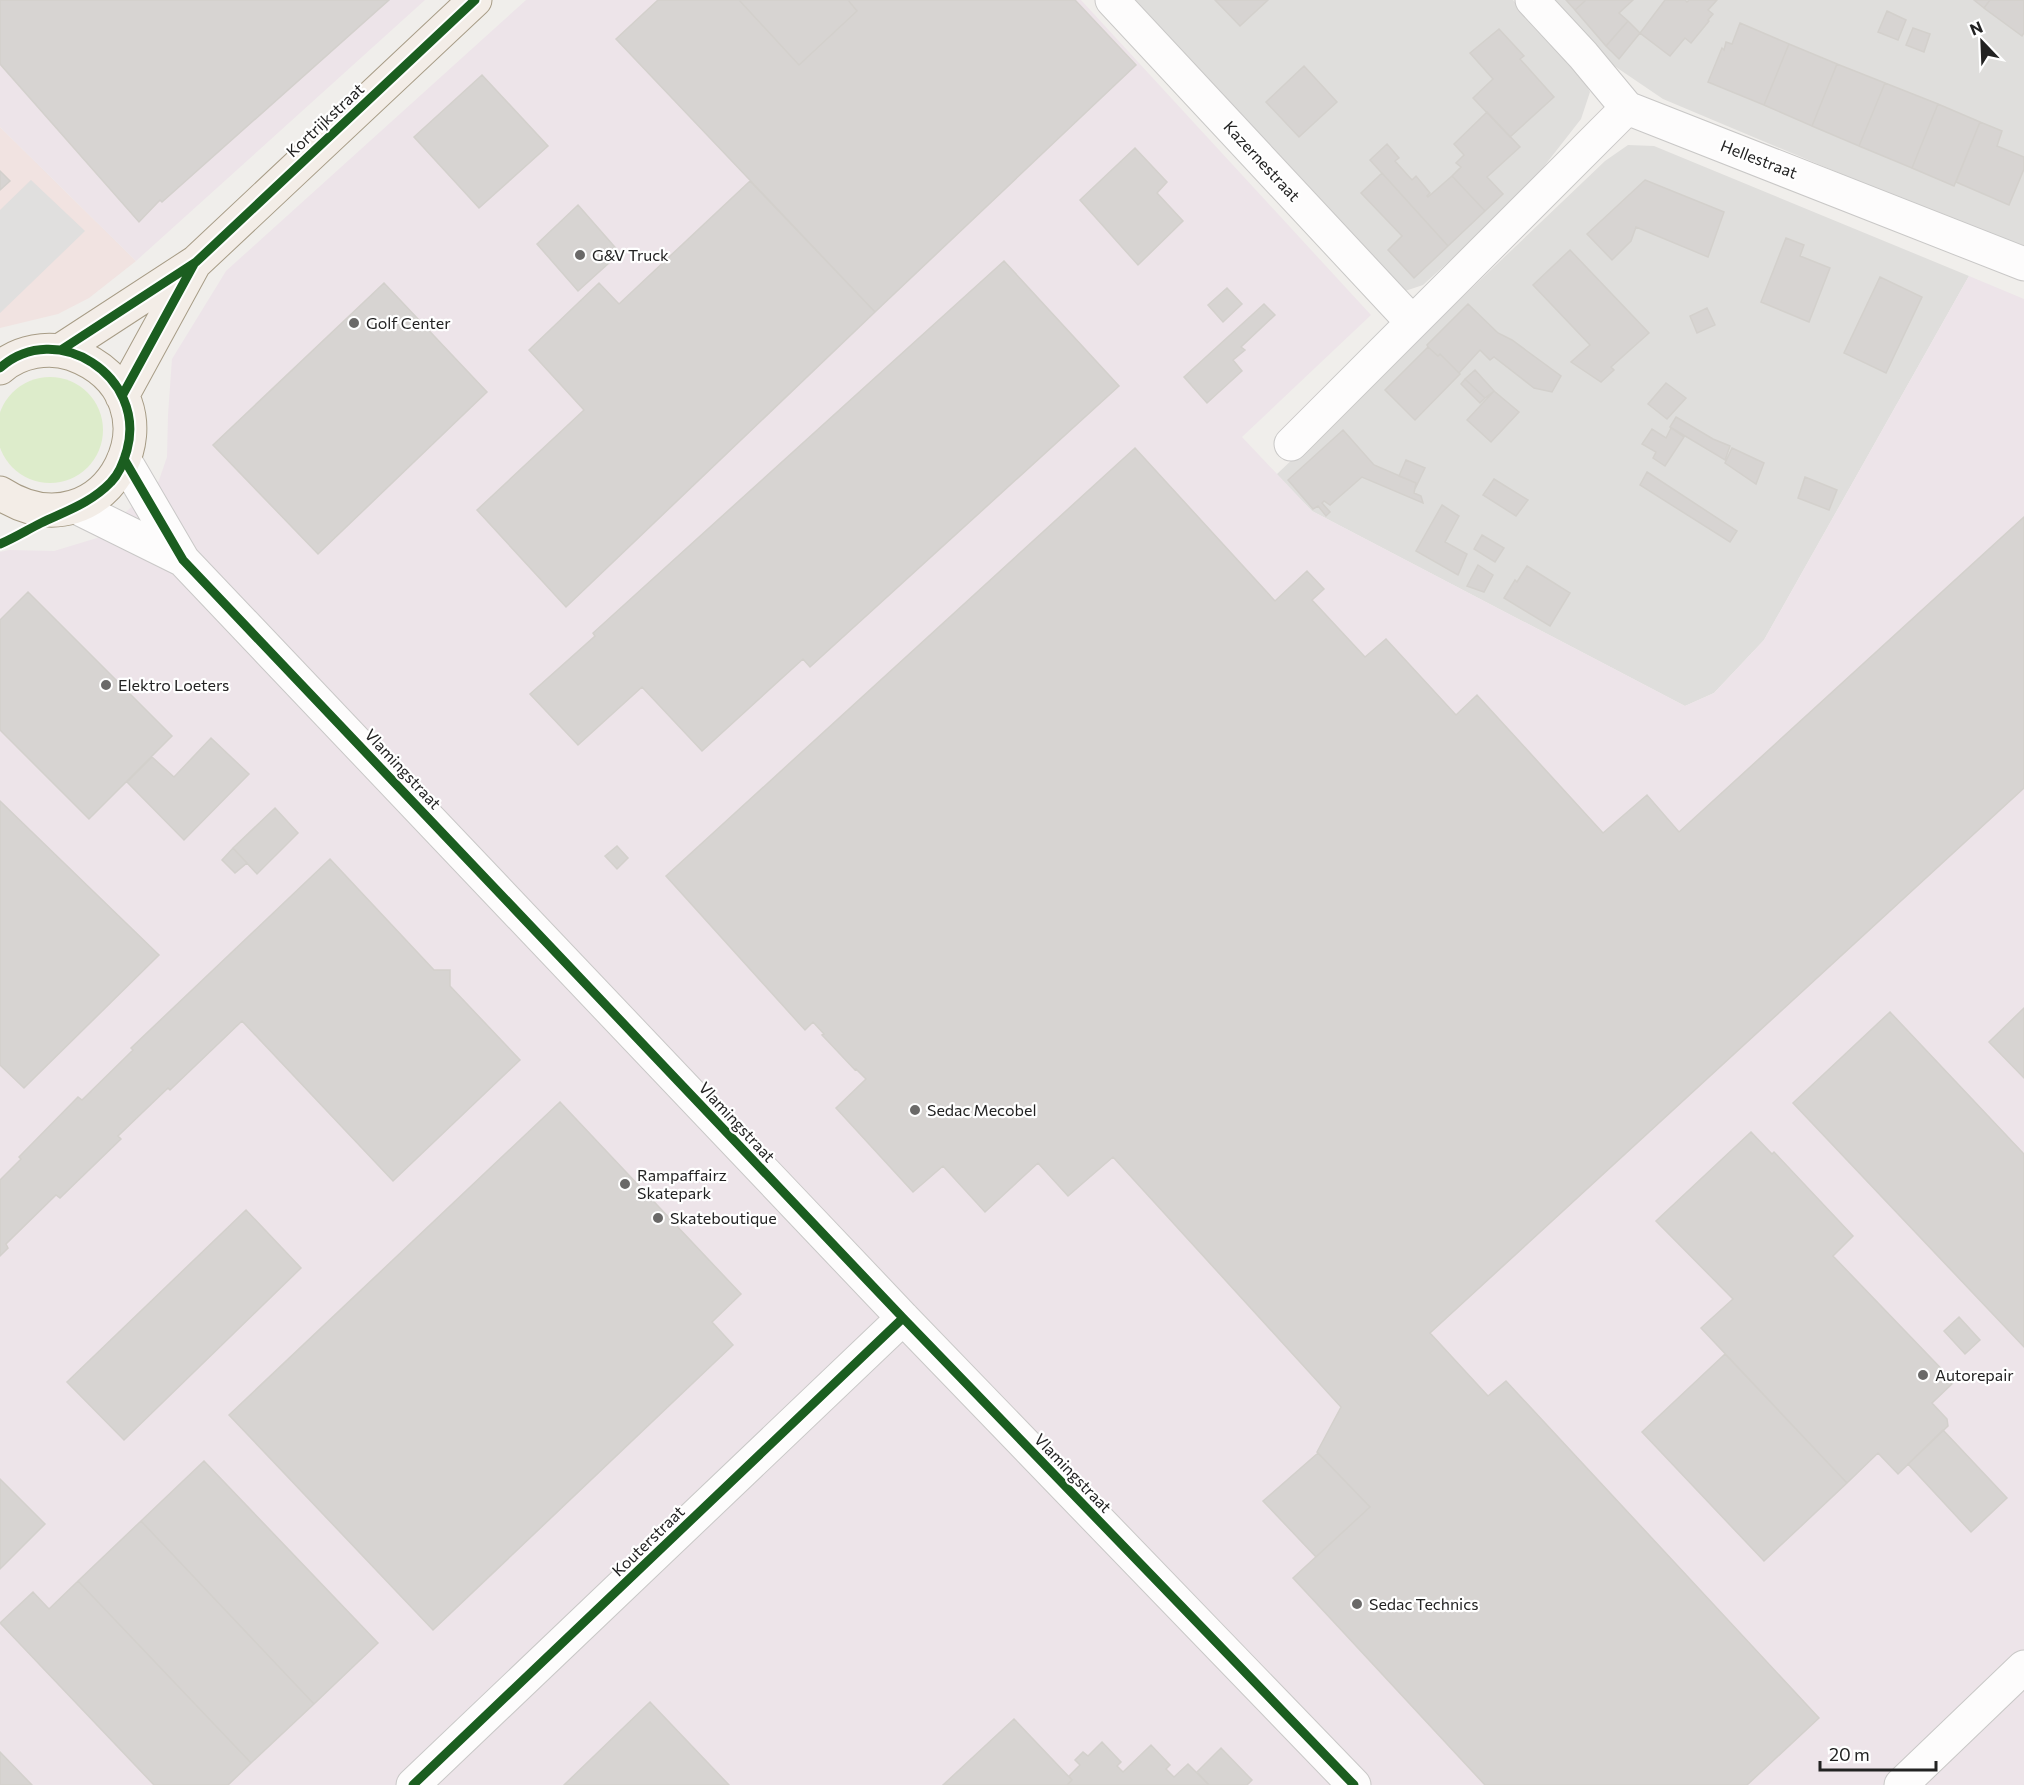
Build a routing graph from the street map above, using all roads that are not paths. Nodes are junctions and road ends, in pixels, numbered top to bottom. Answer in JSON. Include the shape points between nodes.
{"nodes":[{"id":1,"x":475,"y":0,"type":"edge"},
{"id":2,"x":1112,"y":0,"type":"edge"},
{"id":3,"x":1532,"y":0,"type":"edge"},
{"id":4,"x":1627,"y":108,"type":"junction"},
{"id":5,"x":195,"y":262,"type":"junction"},
{"id":6,"x":2024,"y":264,"type":"edge"},
{"id":7,"x":1412,"y":322,"type":"junction"},
{"id":8,"x":61,"y":350,"type":"junction"},
{"id":9,"x":0,"y":368,"type":"edge"},
{"id":10,"x":122,"y":396,"type":"junction"},
{"id":11,"x":1292,"y":444,"type":"dead end"},
{"id":12,"x":124,"y":459,"type":"junction"},
{"id":13,"x":4,"y":502,"type":"edge"},
{"id":14,"x":76,"y":507,"type":"junction"},
{"id":15,"x":183,"y":560,"type":"junction"},
{"id":16,"x":903,"y":1318,"type":"junction"},
{"id":17,"x":2024,"y":1666,"type":"edge"},
{"id":18,"x":413,"y":1785,"type":"edge"},
{"id":19,"x":1354,"y":1785,"type":"edge"},
{"id":20,"x":1901,"y":1785,"type":"edge"}],
"edges":[{"from":1,"to":5,"type":"main road","name":"Kortrijkstraat"},
{"from":2,"to":7,"type":"street","name":"Kazernestraat"},
{"from":3,"to":4,"type":"street","name":"Hellestraat"},
{"from":4,"to":6,"type":"street","name":"Hellestraat"},
{"from":4,"to":7,"type":"street"},
{"from":5,"to":8,"type":"main road","name":"Kortrijkstraat"},
{"from":5,"to":10,"type":"main road","name":"Kortrijkstraat"},
{"from":7,"to":11,"type":"street"},
{"from":8,"to":9,"type":"main road","via":[[33,351]]},
{"from":8,"to":10,"type":"main road","via":[[90,361],[116,383]]},
{"from":10,"to":12,"type":"main road","via":[[131,436]]},
{"from":12,"to":14,"type":"main road","via":[[113,481]]},
{"from":12,"to":15,"type":"street","name":"Vlamingstraat"},
{"from":13,"to":14,"type":"main road","via":[[53,511]]},
{"from":14,"to":15,"type":"street","name":"Vlamingstraat"},
{"from":15,"to":16,"type":"street","name":"Vlamingstraat"},
{"from":16,"to":18,"type":"street","name":"Kouterstraat"},
{"from":16,"to":19,"type":"street","name":"Vlamingstraat"},
{"from":17,"to":20,"type":"street"}]}
